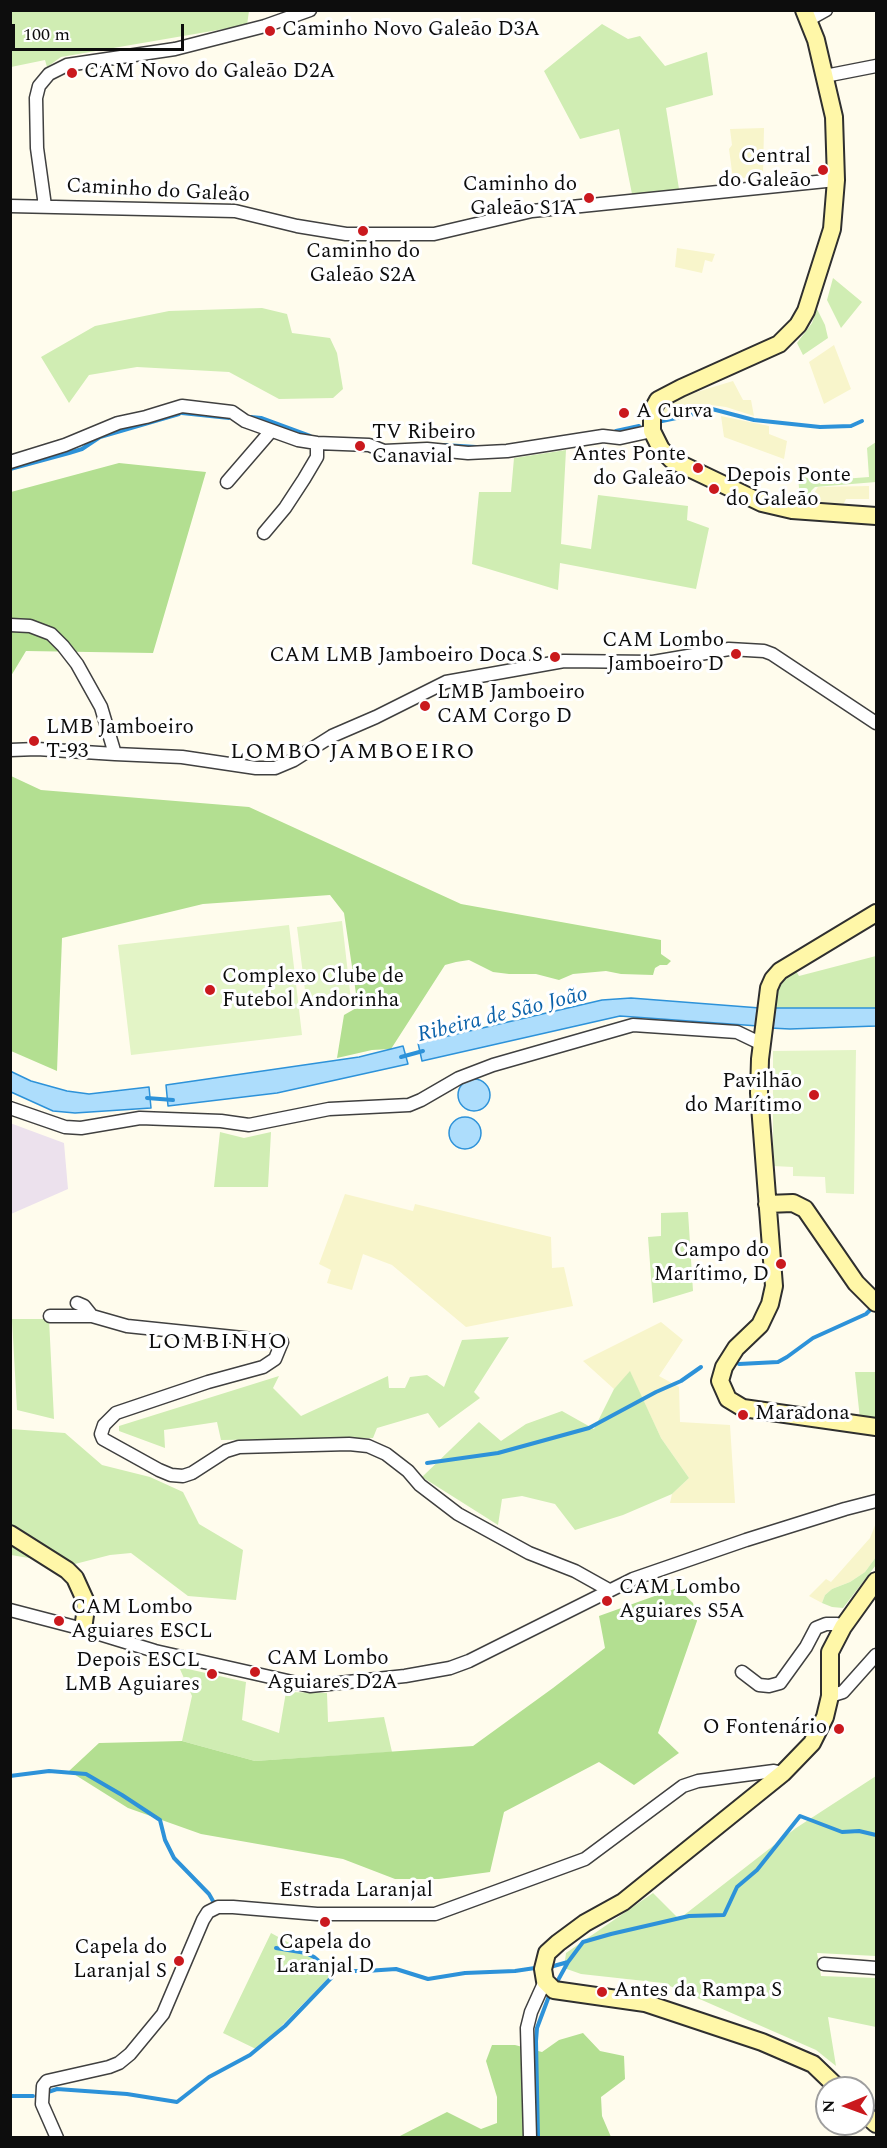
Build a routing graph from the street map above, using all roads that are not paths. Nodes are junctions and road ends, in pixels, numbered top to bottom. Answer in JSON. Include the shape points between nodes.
{"nodes":[{"id":1,"x":310,"y":10,"type":"edge"},
{"id":2,"x":826,"y":10,"type":"edge"},
{"id":3,"x":806,"y":15,"type":"edge"},
{"id":4,"x":876,"y":66,"type":"edge"},
{"id":5,"x":825,"y":76,"type":"junction"},
{"id":6,"x":836,"y":180,"type":"junction"},
{"id":7,"x":10,"y":206,"type":"edge"},
{"id":8,"x":45,"y":206,"type":"junction"},
{"id":9,"x":652,"y":424,"type":"junction"},
{"id":10,"x":271,"y":431,"type":"junction"},
{"id":11,"x":317,"y":443,"type":"junction"},
{"id":12,"x":10,"y":462,"type":"edge"},
{"id":13,"x":227,"y":482,"type":"dead end"},
{"id":14,"x":876,"y":516,"type":"edge"},
{"id":15,"x":264,"y":532,"type":"dead end"},
{"id":16,"x":10,"y":625,"type":"edge"},
{"id":17,"x":876,"y":723,"type":"edge"},
{"id":18,"x":10,"y":750,"type":"edge"},
{"id":19,"x":115,"y":754,"type":"junction"},
{"id":20,"x":876,"y":913,"type":"edge"},
{"id":21,"x":762,"y":1035,"type":"junction"},
{"id":22,"x":10,"y":1108,"type":"edge"},
{"id":23,"x":767,"y":1204,"type":"junction"},
{"id":24,"x":78,"y":1303,"type":"dead end"},
{"id":25,"x":876,"y":1303,"type":"edge"},
{"id":26,"x":50,"y":1316,"type":"dead end"},
{"id":27,"x":92,"y":1316,"type":"junction"},
{"id":28,"x":876,"y":1427,"type":"edge"},
{"id":29,"x":876,"y":1501,"type":"edge"},
{"id":30,"x":10,"y":1534,"type":"edge"},
{"id":31,"x":876,"y":1581,"type":"edge"},
{"id":32,"x":609,"y":1590,"type":"junction"},
{"id":33,"x":10,"y":1610,"type":"edge"},
{"id":34,"x":843,"y":1627,"type":"junction"},
{"id":35,"x":83,"y":1629,"type":"junction"},
{"id":36,"x":876,"y":1655,"type":"edge"},
{"id":37,"x":742,"y":1672,"type":"dead end"},
{"id":38,"x":830,"y":1696,"type":"junction"},
{"id":39,"x":783,"y":1773,"type":"junction"},
{"id":40,"x":824,"y":1964,"type":"dead end"},
{"id":41,"x":876,"y":1968,"type":"edge"},
{"id":42,"x":545,"y":1981,"type":"junction"},
{"id":43,"x":826,"y":2076,"type":"edge"},
{"id":44,"x":57,"y":2138,"type":"edge"},
{"id":45,"x":530,"y":2138,"type":"edge"}],
"edges":[{"from":1,"to":8,"type":"street","via":[[175,50],[67,65],[49,74],[39,86],[36,98],[36,148]]},
{"from":2,"to":3,"type":"street","via":[[819,16]]},
{"from":3,"to":5,"type":"main road"},
{"from":4,"to":5,"type":"street"},
{"from":5,"to":6,"type":"main road","via":[[834,117]]},
{"from":6,"to":8,"type":"street","name":"Caminho do Galeão","via":[[532,211],[434,234],[346,234],[235,211]]},
{"from":6,"to":9,"type":"main road","via":[[832,229],[813,292],[798,325],[778,344],[658,400]]},
{"from":7,"to":8,"type":"street","name":"Caminho do Galeão"},
{"from":9,"to":11,"type":"street","via":[[620,438],[603,436],[507,451],[384,451],[369,445]]},
{"from":9,"to":14,"type":"main road","via":[[661,449],[672,460],[762,503],[792,510]]},
{"from":10,"to":11,"type":"street"},
{"from":10,"to":12,"type":"street","via":[[232,412],[182,406],[118,423]]},
{"from":10,"to":13,"type":"street"},
{"from":11,"to":15,"type":"street","via":[[317,457],[304,479]]},
{"from":16,"to":19,"type":"street","via":[[30,626],[51,634],[63,646],[101,707]]},
{"from":17,"to":19,"type":"street","via":[[772,654],[729,649],[653,662],[564,662],[446,682],[275,768],[182,756]]},
{"from":18,"to":19,"type":"street"},
{"from":20,"to":21,"type":"main road","via":[[780,971],[769,988]]},
{"from":21,"to":22,"type":"street","via":[[633,1025],[493,1065],[409,1105],[329,1109],[249,1125],[140,1118],[65,1127]]},
{"from":21,"to":23,"type":"main road","via":[[759,1093]]},
{"from":23,"to":25,"type":"main road","via":[[793,1203],[806,1209],[856,1283]]},
{"from":23,"to":28,"type":"main road","via":[[772,1296],[760,1326],[736,1348],[722,1371],[720,1381],[725,1394],[744,1408]]},
{"from":24,"to":27,"type":"street"},
{"from":26,"to":27,"type":"street"},
{"from":27,"to":32,"type":"street","via":[[127,1326],[282,1342],[275,1359],[262,1367],[116,1413],[104,1425],[103,1439],[159,1470],[183,1476],[238,1447],[368,1446],[386,1454],[458,1514]]},
{"from":29,"to":32,"type":"street","via":[[714,1551]]},
{"from":30,"to":35,"type":"main road","via":[[75,1578],[85,1600]]},
{"from":31,"to":34,"type":"main road"},
{"from":32,"to":35,"type":"street","via":[[450,1668],[310,1686],[155,1651]]},
{"from":33,"to":35,"type":"street"},
{"from":34,"to":37,"type":"street","via":[[826,1624],[816,1628],[780,1683],[759,1685]]},
{"from":34,"to":38,"type":"main road","via":[[830,1653]]},
{"from":36,"to":38,"type":"street","via":[[843,1692]]},
{"from":38,"to":39,"type":"main road","via":[[817,1735]]},
{"from":39,"to":42,"type":"main road","via":[[623,1902],[558,1942],[547,1953]]},
{"from":39,"to":44,"type":"street","name":"Estrada Laranjal","via":[[774,1771],[683,1786],[585,1859],[435,1914],[317,1914],[233,1907],[208,1912],[163,2014],[130,2054],[109,2067],[47,2081],[43,2086],[42,2104]]},
{"from":40,"to":41,"type":"street"},
{"from":42,"to":43,"type":"main road","via":[[554,1990],[645,2003],[762,2042],[813,2064]]},
{"from":42,"to":45,"type":"street","via":[[527,2028]]}]}
